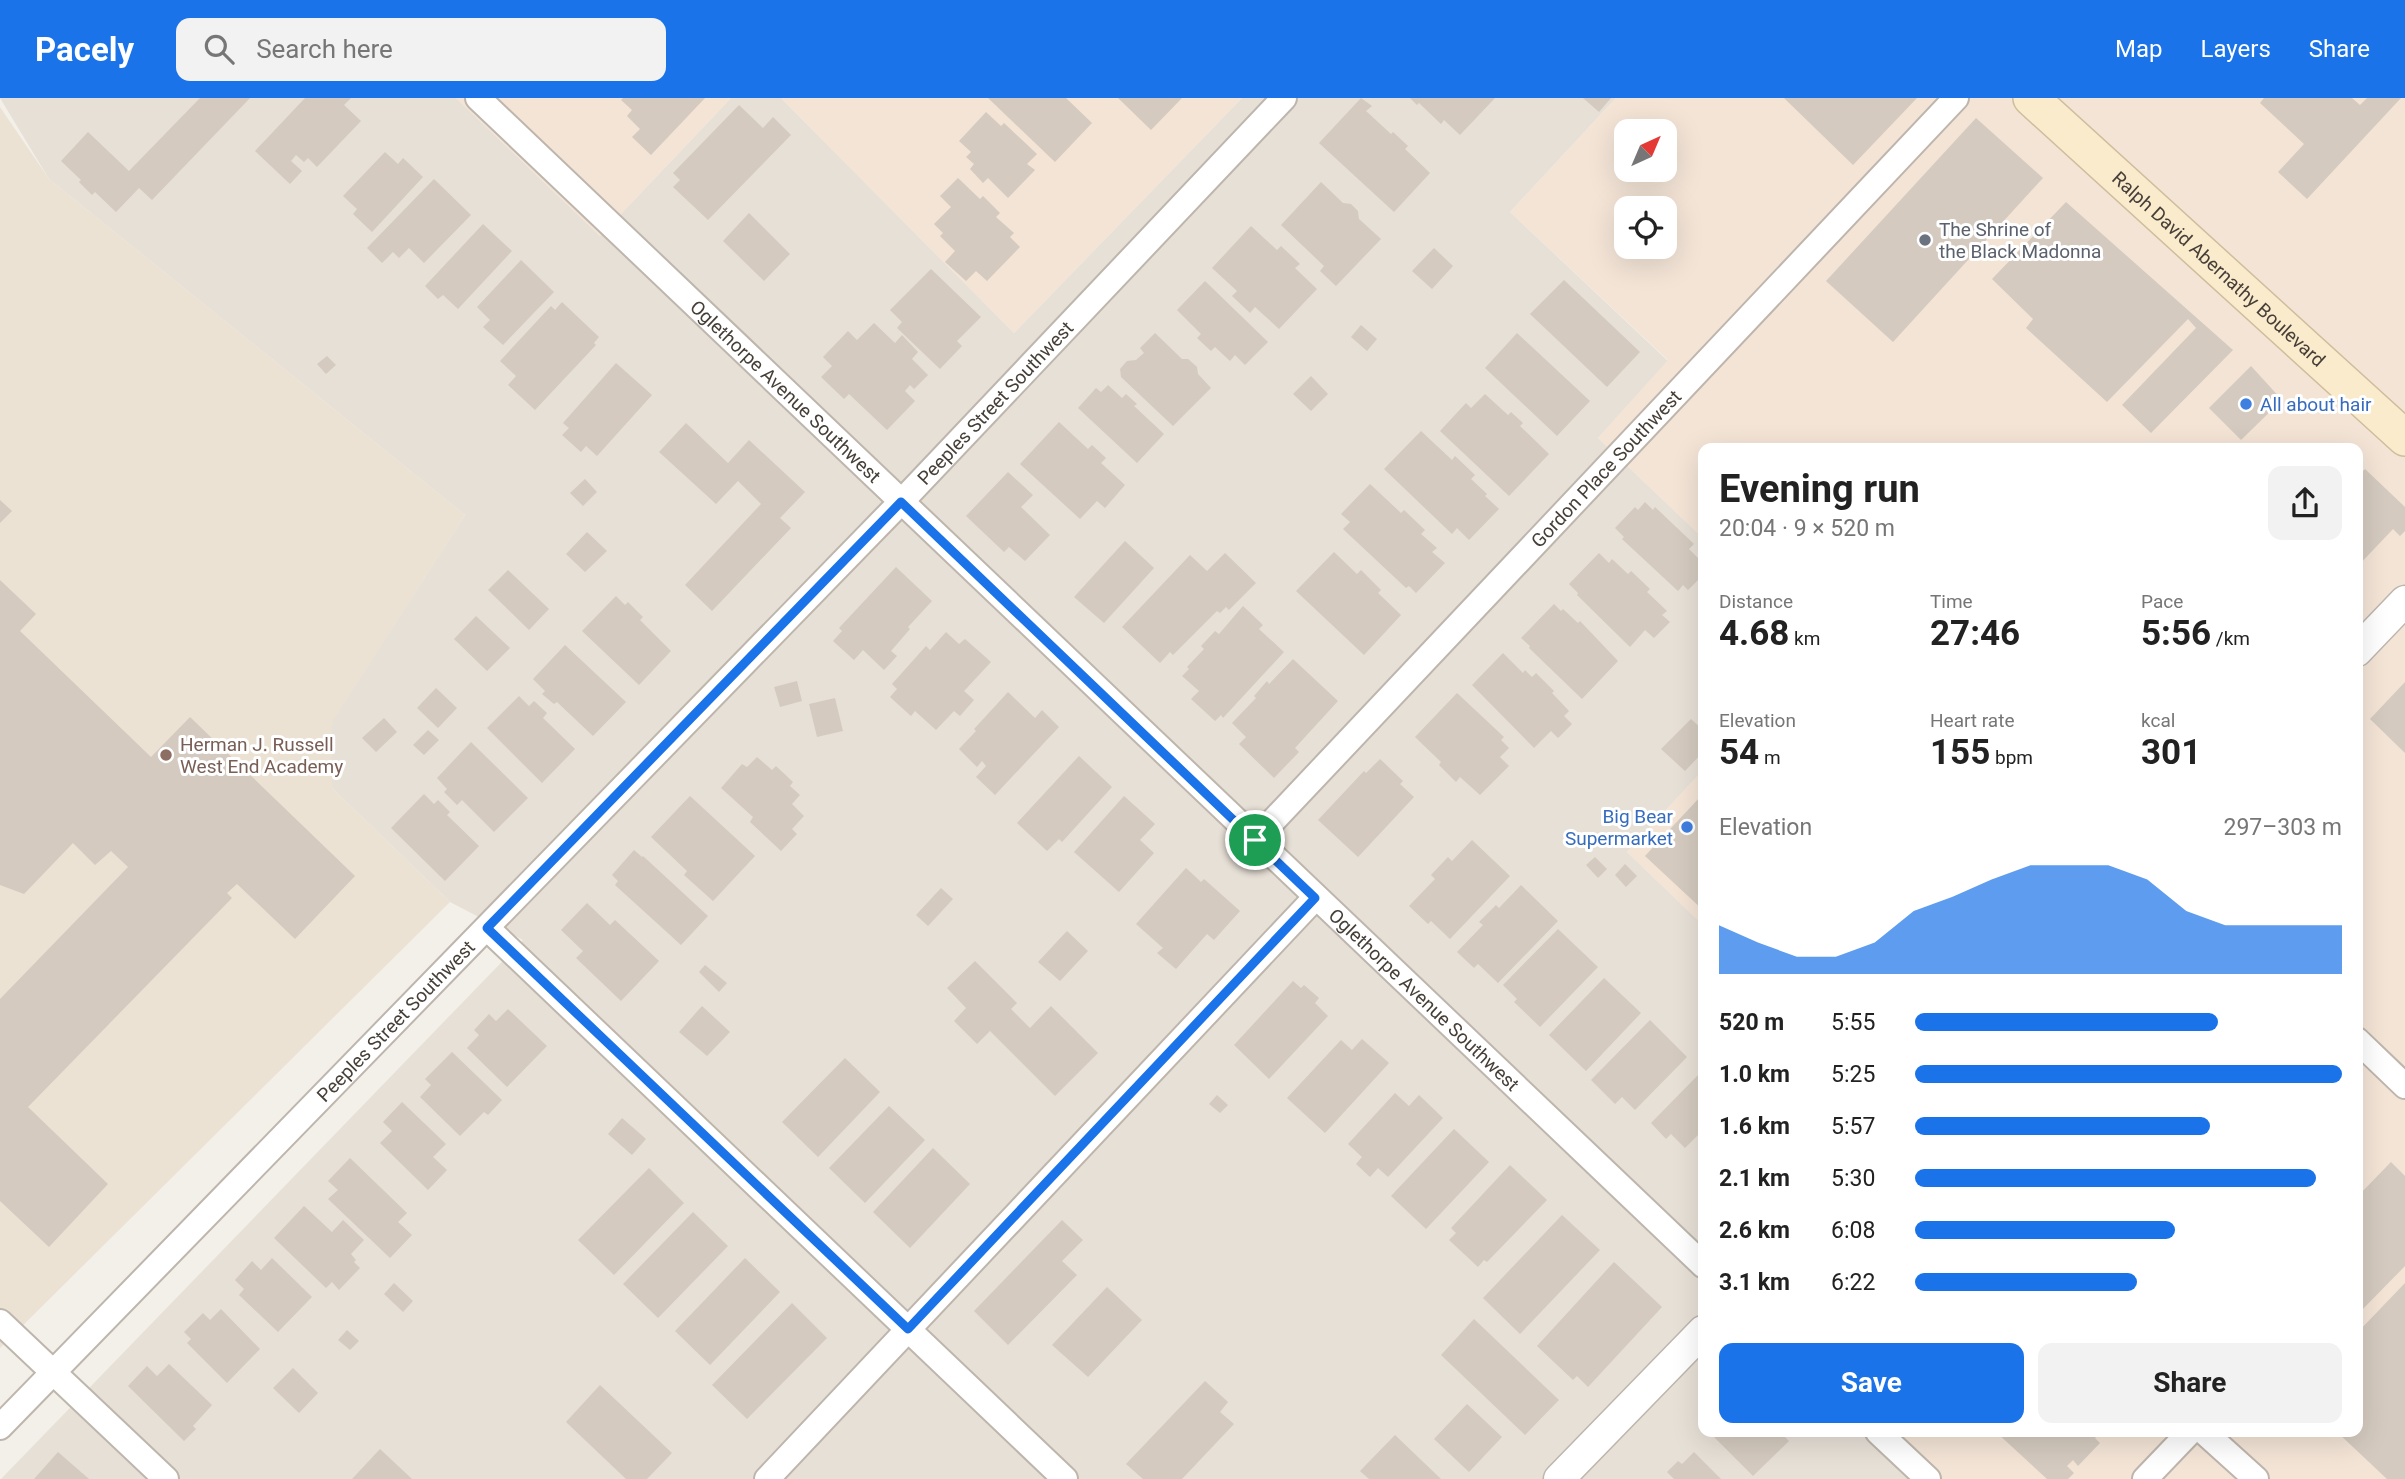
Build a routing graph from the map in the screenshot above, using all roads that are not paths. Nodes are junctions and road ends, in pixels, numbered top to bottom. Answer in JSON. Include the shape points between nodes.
{"nodes":[{"id":1,"x":478,"y":98,"type":"edge"},
{"id":2,"x":1284,"y":98,"type":"edge"},
{"id":3,"x":1956,"y":98,"type":"edge"},
{"id":4,"x":2031,"y":98,"type":"edge"},
{"id":5,"x":2405,"y":438,"type":"edge"},
{"id":6,"x":901,"y":502,"type":"junction"},
{"id":7,"x":2405,"y":601,"type":"edge"},
{"id":8,"x":2363,"y":645,"type":"edge"},
{"id":9,"x":1255,"y":840,"type":"junction"},
{"id":10,"x":1315,"y":898,"type":"junction"},
{"id":11,"x":487,"y":928,"type":"junction"},
{"id":12,"x":2363,"y":1046,"type":"edge"},
{"id":13,"x":2405,"y":1086,"type":"edge"},
{"id":14,"x":1698,"y":1260,"type":"edge"},
{"id":15,"x":0,"y":1322,"type":"edge"},
{"id":16,"x":908,"y":1329,"type":"junction"},
{"id":17,"x":1698,"y":1336,"type":"edge"},
{"id":18,"x":53,"y":1373,"type":"junction"},
{"id":19,"x":0,"y":1427,"type":"edge"},
{"id":20,"x":1883,"y":1437,"type":"edge"},
{"id":21,"x":2185,"y":1437,"type":"edge"},
{"id":22,"x":2210,"y":1437,"type":"edge"},
{"id":23,"x":166,"y":1479,"type":"edge"},
{"id":24,"x":767,"y":1479,"type":"edge"},
{"id":25,"x":1065,"y":1479,"type":"edge"},
{"id":26,"x":1559,"y":1479,"type":"edge"},
{"id":27,"x":1928,"y":1479,"type":"edge"},
{"id":28,"x":2145,"y":1479,"type":"edge"},
{"id":29,"x":2256,"y":1479,"type":"edge"}],
"edges":[{"from":1,"to":6,"type":"street","name":"Oglethorpe Avenue Southwest"},
{"from":2,"to":6,"type":"street","name":"Peeples Street Southwest"},
{"from":3,"to":9,"type":"street","name":"Gordon Place Southwest"},
{"from":4,"to":5,"type":"main road","name":"Ralph David Abernathy Boulevard"},
{"from":6,"to":9,"type":"street","name":"Oglethorpe Avenue Southwest"},
{"from":6,"to":11,"type":"street","name":"Peeples Street Southwest"},
{"from":7,"to":8,"type":"street"},
{"from":9,"to":10,"type":"street","name":"Oglethorpe Avenue Southwest"},
{"from":10,"to":14,"type":"street","name":"Oglethorpe Avenue Southwest"},
{"from":10,"to":16,"type":"street"},
{"from":11,"to":16,"type":"street"},
{"from":11,"to":18,"type":"street","name":"Peeples Street Southwest"},
{"from":12,"to":13,"type":"street"},
{"from":15,"to":18,"type":"street"},
{"from":16,"to":24,"type":"street"},
{"from":16,"to":25,"type":"street"},
{"from":17,"to":26,"type":"street"},
{"from":18,"to":19,"type":"street","name":"Peeples Street Southwest"},
{"from":18,"to":23,"type":"street"},
{"from":20,"to":27,"type":"street"},
{"from":21,"to":28,"type":"street"},
{"from":22,"to":29,"type":"street"}]}
